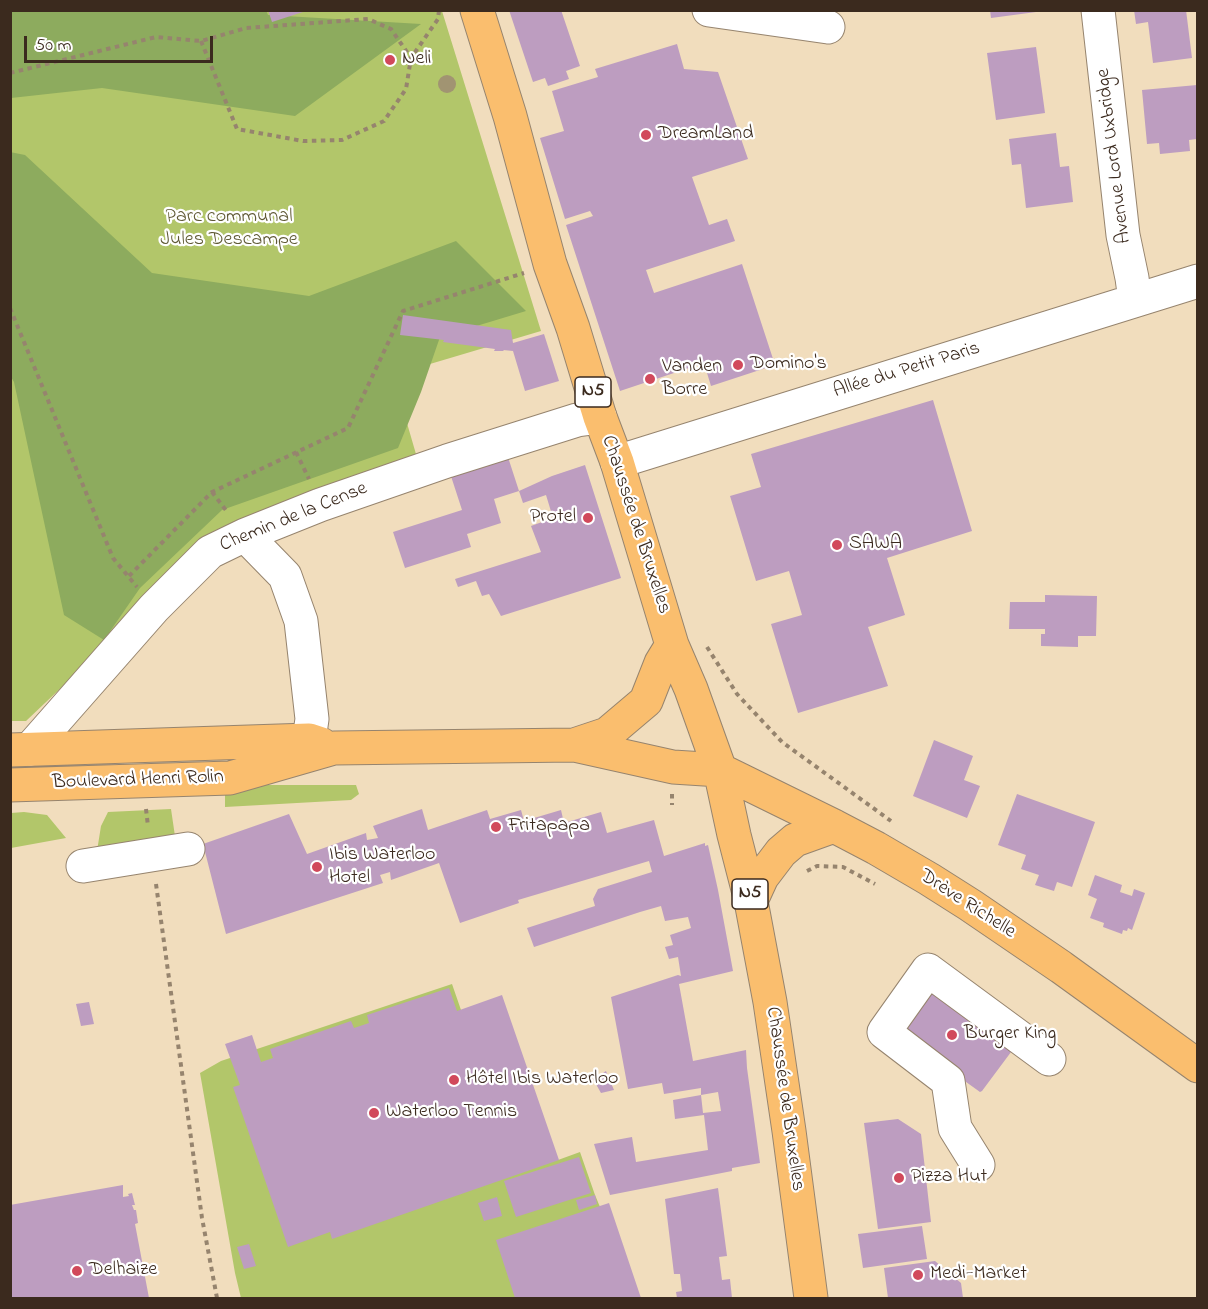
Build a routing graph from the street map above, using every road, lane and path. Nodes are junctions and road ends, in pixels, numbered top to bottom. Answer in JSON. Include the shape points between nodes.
{"nodes":[{"id":1,"x":439,"y":10,"type":"edge"},
{"id":2,"x":477,"y":10,"type":"edge"},
{"id":3,"x":709,"y":10,"type":"edge"},
{"id":4,"x":1098,"y":10,"type":"edge"},
{"id":5,"x":828,"y":27,"type":"dead end"},
{"id":6,"x":201,"y":41,"type":"junction"},
{"id":7,"x":411,"y":58,"type":"junction"},
{"id":8,"x":10,"y":73,"type":"edge"},
{"id":9,"x":550,"y":264,"type":"junction"},
{"id":10,"x":1195,"y":290,"type":"edge"},
{"id":11,"x":1135,"y":300,"type":"junction"},
{"id":12,"x":10,"y":308,"type":"edge"},
{"id":13,"x":600,"y":417,"type":"junction"},
{"id":14,"x":617,"y":462,"type":"junction"},
{"id":15,"x":245,"y":535,"type":"junction"},
{"id":16,"x":129,"y":576,"type":"junction"},
{"id":17,"x":154,"y":608,"type":"junction"},
{"id":18,"x":672,"y":645,"type":"junction"},
{"id":19,"x":705,"y":645,"type":"dead end"},
{"id":20,"x":321,"y":744,"type":"junction"},
{"id":21,"x":574,"y":746,"type":"junction"},
{"id":22,"x":20,"y":750,"type":"edge"},
{"id":23,"x":720,"y":770,"type":"junction"},
{"id":24,"x":10,"y":785,"type":"edge"},
{"id":25,"x":145,"y":802,"type":"dead end"},
{"id":26,"x":895,"y":823,"type":"dead end"},
{"id":27,"x":834,"y":826,"type":"junction"},
{"id":28,"x":150,"y":837,"type":"dead end"},
{"id":29,"x":188,"y":849,"type":"dead end"},
{"id":30,"x":83,"y":866,"type":"dead end"},
{"id":31,"x":156,"y":883,"type":"dead end"},
{"id":32,"x":751,"y":901,"type":"junction"},
{"id":33,"x":1049,"y":1059,"type":"dead end"},
{"id":34,"x":1197,"y":1066,"type":"edge"},
{"id":35,"x":978,"y":1165,"type":"dead end"},
{"id":36,"x":217,"y":1299,"type":"edge"},
{"id":37,"x":811,"y":1299,"type":"edge"}],
"edges":[{"from":1,"to":7,"type":"path","via":[[438,19]]},
{"from":2,"to":9,"type":"main road","name":"Chaussée de Bruxelles","number":"N5"},
{"from":3,"to":5,"type":"street"},
{"from":4,"to":11,"type":"street","name":"Avenue Lord Uxbridge","via":[[1123,235]]},
{"from":6,"to":7,"type":"path","via":[[246,28],[368,19],[391,29]]},
{"from":6,"to":7,"type":"path","via":[[237,129],[303,141],[342,140],[384,122],[406,89]]},
{"from":6,"to":8,"type":"path","via":[[156,37]]},
{"from":9,"to":13,"type":"main road","name":"Chaussée de Bruxelles","number":"N5"},
{"from":9,"to":16,"type":"path","via":[[403,311],[348,428],[212,492]]},
{"from":10,"to":11,"type":"street","name":"Allée du Petit Paris"},
{"from":11,"to":14,"type":"street","name":"Allée du Petit Paris"},
{"from":12,"to":16,"type":"path","via":[[114,558]]},
{"from":13,"to":14,"type":"main road","name":"Chaussée de Bruxelles","number":"N5"},
{"from":13,"to":15,"type":"street","name":"Chemin de la Cense","via":[[577,420],[447,461]]},
{"from":14,"to":18,"type":"main road","name":"Chaussée de Bruxelles","number":"N5"},
{"from":15,"to":17,"type":"street","name":"Chemin de la Cense","via":[[210,552]]},
{"from":15,"to":20,"type":"street","via":[[285,576],[301,621],[312,719]]},
{"from":16,"to":17,"type":"path"},
{"from":17,"to":22,"type":"street","name":"Chemin de la Cense"},
{"from":18,"to":21,"type":"main road","name":"Boulevard Henri Rolin","via":[[646,701],[607,734]]},
{"from":18,"to":23,"type":"main road","name":"Chaussée de Bruxelles","number":"N5"},
{"from":19,"to":26,"type":"path","via":[[737,694],[782,742]]},
{"from":20,"to":21,"type":"main road","name":"Boulevard Henri Rolin"},
{"from":20,"to":22,"type":"main road","name":"Boulevard Henri Rolin"},
{"from":20,"to":24,"type":"main road","name":"Boulevard Henri Rolin","via":[[230,778]]},
{"from":21,"to":23,"type":"main road","name":"Boulevard Henri Rolin","via":[[672,767]]},
{"from":23,"to":27,"type":"main road","name":"Drève Richelle"},
{"from":23,"to":32,"type":"main road","name":"Chaussée de Bruxelles","number":"N5"},
{"from":25,"to":28,"type":"path"},
{"from":27,"to":32,"type":"main road","via":[[795,840],[781,852],[762,877]]},
{"from":27,"to":34,"type":"main road","name":"Drève Richelle","via":[[970,905]]},
{"from":29,"to":30,"type":"street"},
{"from":31,"to":36,"type":"path","via":[[202,1218]]},
{"from":32,"to":37,"type":"main road","name":"Chaussée de Bruxelles","number":"N5","via":[[770,1002]]},
{"from":33,"to":35,"type":"street","via":[[928,970],[884,1032],[948,1081],[955,1128]]}]}
